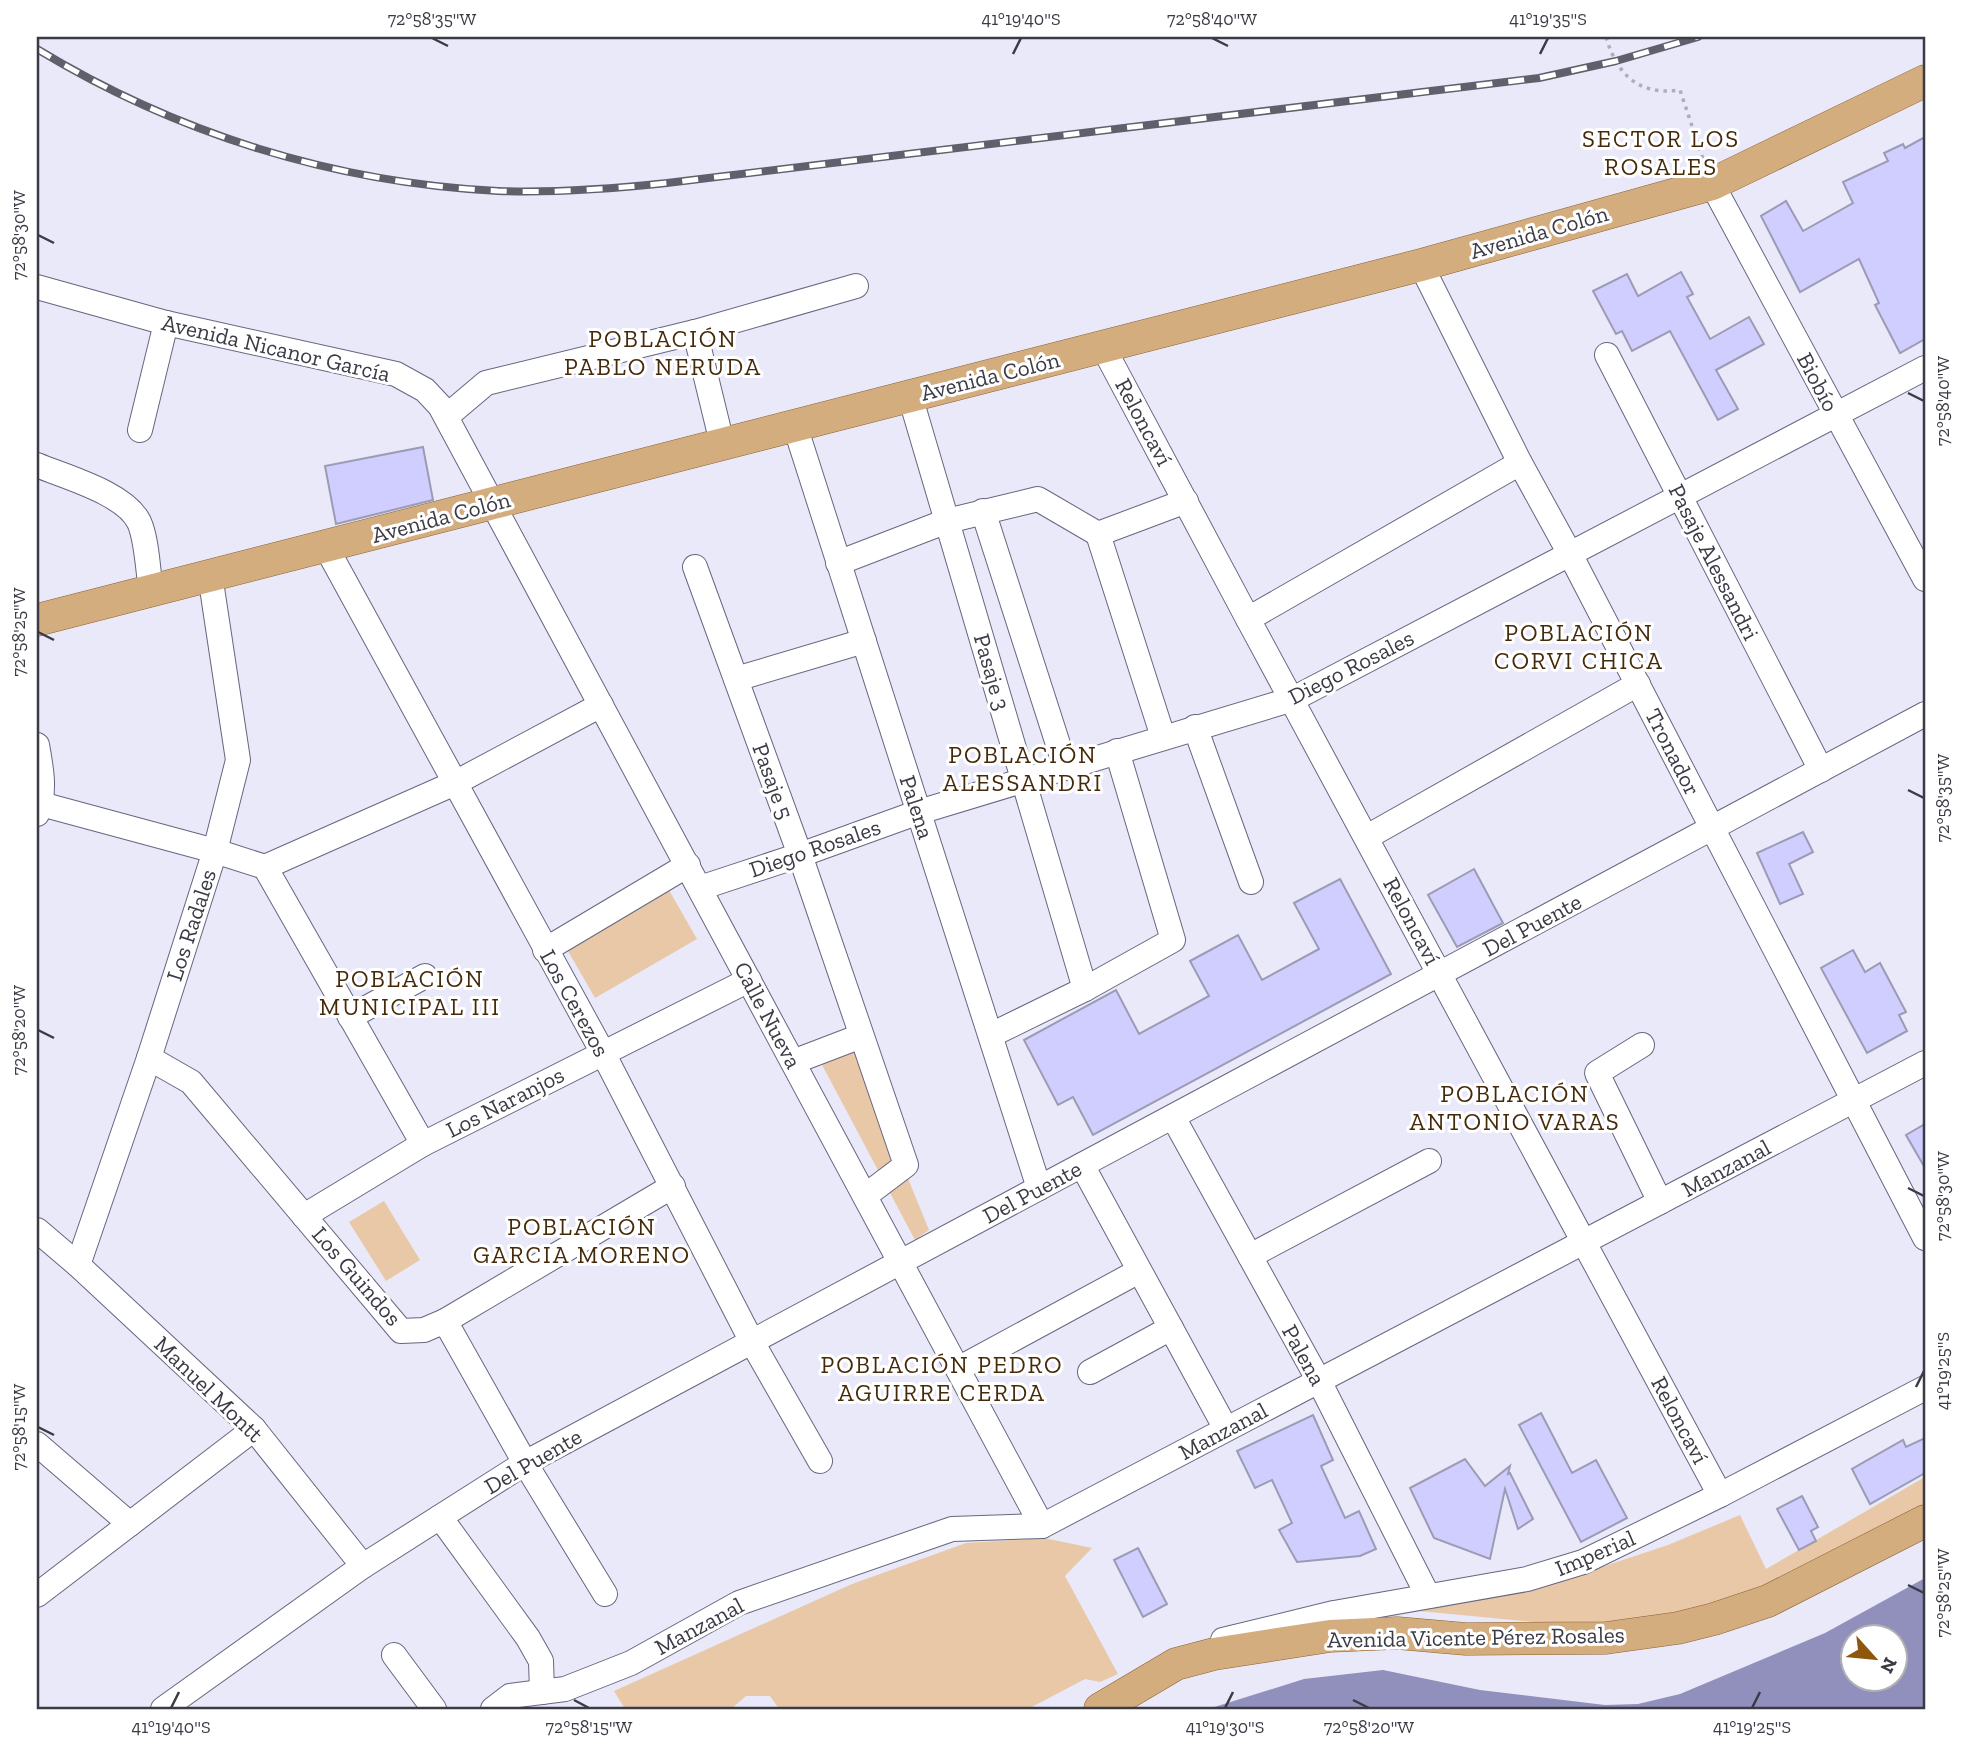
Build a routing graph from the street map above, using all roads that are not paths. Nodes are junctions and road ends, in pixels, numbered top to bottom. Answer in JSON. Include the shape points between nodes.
{"nodes":[{"id":1,"x":1925,"y":80,"type":"edge"},
{"id":2,"x":1712,"y":184,"type":"junction"},
{"id":3,"x":1421,"y":265,"type":"junction"},
{"id":4,"x":856,"y":286,"type":"dead end"},
{"id":5,"x":37,"y":287,"type":"edge"},
{"id":6,"x":166,"y":323,"type":"junction"},
{"id":7,"x":695,"y":332,"type":"junction"},
{"id":8,"x":1103,"y":347,"type":"junction"},
{"id":9,"x":1607,"y":355,"type":"dead end"},
{"id":10,"x":1925,"y":368,"type":"edge"},
{"id":11,"x":910,"y":396,"type":"junction"},
{"id":12,"x":1836,"y":415,"type":"junction"},
{"id":13,"x":446,"y":416,"type":"junction"},
{"id":14,"x":795,"y":426,"type":"junction"},
{"id":15,"x":140,"y":430,"type":"dead end"},
{"id":16,"x":722,"y":443,"type":"junction"},
{"id":17,"x":1520,"y":463,"type":"junction"},
{"id":18,"x":37,"y":465,"type":"edge"},
{"id":19,"x":1680,"y":496,"type":"junction"},
{"id":20,"x":1186,"y":501,"type":"junction"},
{"id":21,"x":494,"y":503,"type":"junction"},
{"id":22,"x":983,"y":511,"type":"junction"},
{"id":23,"x":947,"y":521,"type":"junction"},
{"id":24,"x":1098,"y":534,"type":"junction"},
{"id":25,"x":326,"y":547,"type":"junction"},
{"id":26,"x":1570,"y":554,"type":"junction"},
{"id":27,"x":838,"y":563,"type":"junction"},
{"id":28,"x":695,"y":567,"type":"dead end"},
{"id":29,"x":210,"y":575,"type":"junction"},
{"id":30,"x":1925,"y":579,"type":"edge"},
{"id":31,"x":151,"y":591,"type":"junction"},
{"id":32,"x":1248,"y":619,"type":"junction"},
{"id":33,"x":37,"y":620,"type":"edge"},
{"id":34,"x":864,"y":641,"type":"junction"},
{"id":35,"x":736,"y":679,"type":"junction"},
{"id":36,"x":1638,"y":684,"type":"junction"},
{"id":37,"x":1293,"y":699,"type":"junction"},
{"id":38,"x":601,"y":705,"type":"junction"},
{"id":39,"x":1925,"y":714,"type":"edge"},
{"id":40,"x":1195,"y":726,"type":"junction"},
{"id":41,"x":1163,"y":737,"type":"junction"},
{"id":42,"x":37,"y":745,"type":"edge"},
{"id":43,"x":1117,"y":751,"type":"junction"},
{"id":44,"x":1065,"y":766,"type":"junction"},
{"id":45,"x":1821,"y":770,"type":"junction"},
{"id":46,"x":1023,"y":779,"type":"junction"},
{"id":47,"x":456,"y":783,"type":"junction"},
{"id":48,"x":39,"y":809,"type":"edge"},
{"id":49,"x":919,"y":811,"type":"junction"},
{"id":50,"x":1713,"y":828,"type":"junction"},
{"id":51,"x":1367,"y":837,"type":"junction"},
{"id":52,"x":215,"y":851,"type":"junction"},
{"id":53,"x":800,"y":855,"type":"junction"},
{"id":54,"x":688,"y":865,"type":"junction"},
{"id":55,"x":265,"y":867,"type":"junction"},
{"id":56,"x":1251,"y":882,"type":"dead end"},
{"id":57,"x":700,"y":888,"type":"junction"},
{"id":58,"x":545,"y":950,"type":"junction"},
{"id":59,"x":1440,"y":974,"type":"junction"},
{"id":60,"x":425,"y":976,"type":"dead end"},
{"id":61,"x":749,"y":980,"type":"junction"},
{"id":62,"x":1085,"y":989,"type":"junction"},
{"id":63,"x":350,"y":1017,"type":"junction"},
{"id":64,"x":991,"y":1035,"type":"junction"},
{"id":65,"x":861,"y":1036,"type":"junction"},
{"id":66,"x":1642,"y":1045,"type":"dead end"},
{"id":67,"x":603,"y":1053,"type":"junction"},
{"id":68,"x":149,"y":1058,"type":"junction"},
{"id":69,"x":793,"y":1062,"type":"junction"},
{"id":70,"x":1925,"y":1063,"type":"edge"},
{"id":71,"x":1854,"y":1101,"type":"junction"},
{"id":72,"x":1173,"y":1117,"type":"junction"},
{"id":73,"x":423,"y":1144,"type":"junction"},
{"id":74,"x":1429,"y":1161,"type":"dead end"},
{"id":75,"x":1082,"y":1166,"type":"junction"},
{"id":76,"x":673,"y":1186,"type":"junction"},
{"id":77,"x":1039,"y":1188,"type":"junction"},
{"id":78,"x":865,"y":1196,"type":"junction"},
{"id":79,"x":1660,"y":1202,"type":"junction"},
{"id":80,"x":304,"y":1216,"type":"junction"},
{"id":81,"x":37,"y":1230,"type":"edge"},
{"id":82,"x":1925,"y":1238,"type":"edge"},
{"id":83,"x":1584,"y":1242,"type":"junction"},
{"id":84,"x":1250,"y":1256,"type":"junction"},
{"id":85,"x":900,"y":1263,"type":"junction"},
{"id":86,"x":78,"y":1265,"type":"junction"},
{"id":87,"x":1139,"y":1271,"type":"junction"},
{"id":88,"x":445,"y":1321,"type":"junction"},
{"id":89,"x":1171,"y":1328,"type":"junction"},
{"id":90,"x":752,"y":1342,"type":"junction"},
{"id":91,"x":958,"y":1369,"type":"junction"},
{"id":92,"x":1090,"y":1372,"type":"dead end"},
{"id":93,"x":1318,"y":1381,"type":"junction"},
{"id":94,"x":1925,"y":1388,"type":"edge"},
{"id":95,"x":254,"y":1429,"type":"junction"},
{"id":96,"x":1226,"y":1429,"type":"junction"},
{"id":97,"x":37,"y":1444,"type":"edge"},
{"id":98,"x":820,"y":1461,"type":"dead end"},
{"id":99,"x":525,"y":1463,"type":"junction"},
{"id":100,"x":1720,"y":1495,"type":"junction"},
{"id":101,"x":440,"y":1517,"type":"junction"},
{"id":102,"x":1925,"y":1521,"type":"edge"},
{"id":103,"x":130,"y":1524,"type":"junction"},
{"id":104,"x":1042,"y":1526,"type":"junction"},
{"id":105,"x":363,"y":1566,"type":"junction"},
{"id":106,"x":605,"y":1594,"type":"dead end"},
{"id":107,"x":37,"y":1595,"type":"edge"},
{"id":108,"x":1428,"y":1596,"type":"junction"},
{"id":109,"x":1296,"y":1642,"type":"junction"},
{"id":110,"x":1225,"y":1645,"type":"junction"},
{"id":111,"x":394,"y":1655,"type":"dead end"},
{"id":112,"x":1173,"y":1670,"type":"junction"},
{"id":113,"x":542,"y":1692,"type":"junction"},
{"id":114,"x":163,"y":1709,"type":"edge"},
{"id":115,"x":435,"y":1709,"type":"edge"},
{"id":116,"x":492,"y":1709,"type":"edge"},
{"id":117,"x":1100,"y":1709,"type":"edge"}],
"edges":[{"from":1,"to":2,"type":"main road","name":"Avenida Colón"},
{"from":2,"to":3,"type":"main road","name":"Avenida Colón"},
{"from":2,"to":12,"type":"street","name":"Biobío"},
{"from":3,"to":8,"type":"main road","name":"Avenida Colón"},
{"from":3,"to":17,"type":"street","name":"Tronador"},
{"from":4,"to":7,"type":"street"},
{"from":5,"to":6,"type":"street","name":"Avenida Nicanor García"},
{"from":6,"to":13,"type":"street","name":"Avenida Nicanor García","via":[[396,374],[425,390]]},
{"from":6,"to":15,"type":"street"},
{"from":7,"to":13,"type":"street","via":[[486,383]]},
{"from":7,"to":16,"type":"street"},
{"from":8,"to":11,"type":"main road","name":"Avenida Colón"},
{"from":8,"to":20,"type":"street","name":"Reloncaví"},
{"from":9,"to":19,"type":"street","name":"Pasaje Alessandri"},
{"from":10,"to":12,"type":"street","name":"Diego Rosales"},
{"from":11,"to":14,"type":"main road","name":"Avenida Colón"},
{"from":11,"to":23,"type":"street","name":"Pasaje 3"},
{"from":12,"to":19,"type":"street","name":"Diego Rosales"},
{"from":12,"to":30,"type":"street","name":"Biobío"},
{"from":13,"to":21,"type":"street","name":"Avenida Nicanor García"},
{"from":14,"to":16,"type":"main road","name":"Avenida Colón"},
{"from":14,"to":27,"type":"street","name":"Palena"},
{"from":16,"to":21,"type":"main road","name":"Avenida Colón"},
{"from":17,"to":26,"type":"street","name":"Tronador"},
{"from":17,"to":32,"type":"street"},
{"from":18,"to":31,"type":"street","via":[[114,498],[134,514]]},
{"from":19,"to":26,"type":"street","name":"Diego Rosales"},
{"from":19,"to":45,"type":"street","name":"Pasaje Alessandri"},
{"from":20,"to":24,"type":"street"},
{"from":20,"to":32,"type":"street","name":"Reloncaví"},
{"from":21,"to":25,"type":"main road","name":"Avenida Colón"},
{"from":21,"to":38,"type":"street","name":"Calle Nueva"},
{"from":22,"to":23,"type":"street"},
{"from":22,"to":24,"type":"street","via":[[1038,499]]},
{"from":22,"to":44,"type":"street"},
{"from":23,"to":27,"type":"street"},
{"from":23,"to":46,"type":"street","name":"Pasaje 3"},
{"from":24,"to":41,"type":"street"},
{"from":25,"to":29,"type":"main road","name":"Avenida Colón"},
{"from":25,"to":47,"type":"street","name":"Los Cerezos"},
{"from":26,"to":36,"type":"street","name":"Tronador"},
{"from":26,"to":37,"type":"street","name":"Diego Rosales"},
{"from":27,"to":34,"type":"street","name":"Palena"},
{"from":28,"to":35,"type":"street","name":"Pasaje 5"},
{"from":29,"to":31,"type":"main road","name":"Avenida Colón"},
{"from":29,"to":52,"type":"street","name":"Los Radales","via":[[238,760]]},
{"from":31,"to":33,"type":"main road","name":"Avenida Colón"},
{"from":32,"to":37,"type":"street","name":"Reloncaví"},
{"from":34,"to":35,"type":"street"},
{"from":34,"to":49,"type":"street","name":"Palena"},
{"from":35,"to":53,"type":"street","name":"Pasaje 5"},
{"from":36,"to":50,"type":"street","name":"Tronador"},
{"from":36,"to":51,"type":"street"},
{"from":37,"to":40,"type":"street","name":"Diego Rosales"},
{"from":37,"to":51,"type":"street","name":"Reloncaví"},
{"from":38,"to":47,"type":"street"},
{"from":38,"to":54,"type":"street","name":"Calle Nueva"},
{"from":39,"to":45,"type":"street","name":"Del Puente"},
{"from":40,"to":41,"type":"street","name":"Diego Rosales"},
{"from":40,"to":56,"type":"street"},
{"from":41,"to":43,"type":"street","name":"Diego Rosales"},
{"from":42,"to":48,"type":"street"},
{"from":43,"to":44,"type":"street","name":"Diego Rosales"},
{"from":43,"to":62,"type":"street","via":[[1173,940]]},
{"from":44,"to":46,"type":"street","name":"Diego Rosales"},
{"from":45,"to":50,"type":"street","name":"Del Puente"},
{"from":46,"to":49,"type":"street","name":"Diego Rosales"},
{"from":46,"to":62,"type":"street","name":"Pasaje 3"},
{"from":47,"to":55,"type":"street"},
{"from":47,"to":58,"type":"street","name":"Los Cerezos"},
{"from":48,"to":52,"type":"street"},
{"from":49,"to":53,"type":"street","name":"Diego Rosales"},
{"from":49,"to":64,"type":"street","name":"Palena"},
{"from":50,"to":59,"type":"street","name":"Del Puente"},
{"from":50,"to":71,"type":"street","name":"Tronador"},
{"from":51,"to":59,"type":"street","name":"Reloncaví"},
{"from":52,"to":55,"type":"street"},
{"from":52,"to":68,"type":"street","name":"Los Radales"},
{"from":53,"to":57,"type":"street","name":"Diego Rosales"},
{"from":53,"to":65,"type":"street","name":"Pasaje 5"},
{"from":54,"to":57,"type":"street","name":"Calle Nueva"},
{"from":54,"to":58,"type":"street"},
{"from":55,"to":63,"type":"street"},
{"from":57,"to":61,"type":"street","name":"Calle Nueva"},
{"from":58,"to":67,"type":"street","name":"Los Cerezos"},
{"from":59,"to":72,"type":"street","name":"Del Puente"},
{"from":59,"to":83,"type":"street","name":"Reloncaví"},
{"from":60,"to":63,"type":"street"},
{"from":61,"to":67,"type":"street","name":"Los Naranjos"},
{"from":61,"to":69,"type":"street","name":"Calle Nueva"},
{"from":62,"to":64,"type":"street"},
{"from":63,"to":73,"type":"street"},
{"from":64,"to":77,"type":"street","name":"Palena"},
{"from":65,"to":69,"type":"street"},
{"from":65,"to":78,"type":"street","name":"Pasaje 5","via":[[906,1165]]},
{"from":66,"to":79,"type":"street","via":[[1597,1073]]},
{"from":67,"to":73,"type":"street","name":"Los Naranjos"},
{"from":67,"to":76,"type":"street","name":"Los Cerezos"},
{"from":68,"to":80,"type":"street","name":"Los Guindos","via":[[191,1083]]},
{"from":68,"to":86,"type":"street","name":"Los Radales"},
{"from":69,"to":78,"type":"street","name":"Calle Nueva"},
{"from":70,"to":71,"type":"street","name":"Manzanal"},
{"from":71,"to":79,"type":"street","name":"Manzanal"},
{"from":71,"to":82,"type":"street","name":"Tronador"},
{"from":72,"to":75,"type":"street","name":"Del Puente"},
{"from":72,"to":84,"type":"street","name":"Palena"},
{"from":73,"to":80,"type":"street","name":"Los Naranjos"},
{"from":74,"to":84,"type":"street"},
{"from":75,"to":77,"type":"street","name":"Del Puente"},
{"from":75,"to":87,"type":"street"},
{"from":76,"to":88,"type":"street"},
{"from":76,"to":90,"type":"street","name":"Los Cerezos"},
{"from":77,"to":85,"type":"street","name":"Del Puente"},
{"from":78,"to":85,"type":"street","name":"Calle Nueva"},
{"from":79,"to":83,"type":"street","name":"Manzanal"},
{"from":80,"to":88,"type":"street","name":"Los Guindos","via":[[401,1331],[424,1330]]},
{"from":81,"to":86,"type":"street","name":"Manuel Montt"},
{"from":83,"to":93,"type":"street","name":"Manzanal"},
{"from":83,"to":100,"type":"street","name":"Reloncaví"},
{"from":84,"to":93,"type":"street","name":"Palena"},
{"from":85,"to":90,"type":"street","name":"Del Puente"},
{"from":85,"to":91,"type":"street","name":"Calle Nueva"},
{"from":86,"to":95,"type":"street","name":"Manuel Montt"},
{"from":87,"to":89,"type":"street"},
{"from":87,"to":91,"type":"street"},
{"from":88,"to":99,"type":"street"},
{"from":89,"to":92,"type":"street"},
{"from":89,"to":96,"type":"street"},
{"from":90,"to":98,"type":"street","name":"Los Cerezos"},
{"from":90,"to":99,"type":"street","name":"Del Puente"},
{"from":91,"to":104,"type":"street","name":"Calle Nueva"},
{"from":93,"to":96,"type":"street","name":"Manzanal"},
{"from":93,"to":108,"type":"street","name":"Palena"},
{"from":94,"to":100,"type":"street","name":"Imperial"},
{"from":95,"to":103,"type":"street"},
{"from":95,"to":105,"type":"street","name":"Manuel Montt"},
{"from":96,"to":104,"type":"street","name":"Manzanal"},
{"from":97,"to":103,"type":"street"},
{"from":99,"to":101,"type":"street","name":"Del Puente"},
{"from":99,"to":106,"type":"street"},
{"from":100,"to":108,"type":"street","name":"Imperial","via":[[1608,1551],[1556,1571]]},
{"from":101,"to":105,"type":"street","name":"Del Puente"},
{"from":101,"to":113,"type":"street","via":[[528,1638],[541,1661]]},
{"from":102,"to":109,"type":"main road","name":"Avenida Vicente Pérez Rosales","via":[[1777,1597],[1678,1628],[1605,1638],[1466,1639],[1363,1633]]},
{"from":103,"to":107,"type":"street"},
{"from":104,"to":113,"type":"street","name":"Manzanal","via":[[952,1529],[739,1602],[631,1663],[565,1689]]},
{"from":105,"to":114,"type":"street","name":"Del Puente"},
{"from":108,"to":110,"type":"street","name":"Imperial","via":[[1334,1613]]},
{"from":109,"to":110,"type":"main road","name":"Avenida Vicente Pérez Rosales"},
{"from":109,"to":112,"type":"main road","name":"Avenida Vicente Pérez Rosales"},
{"from":110,"to":112,"type":"main road","name":"Avenida Vicente Pérez Rosales"},
{"from":111,"to":115,"type":"street"},
{"from":112,"to":117,"type":"main road","name":"Avenida Vicente Pérez Rosales"},
{"from":113,"to":116,"type":"street","name":"Manzanal","via":[[510,1696]]}]}
